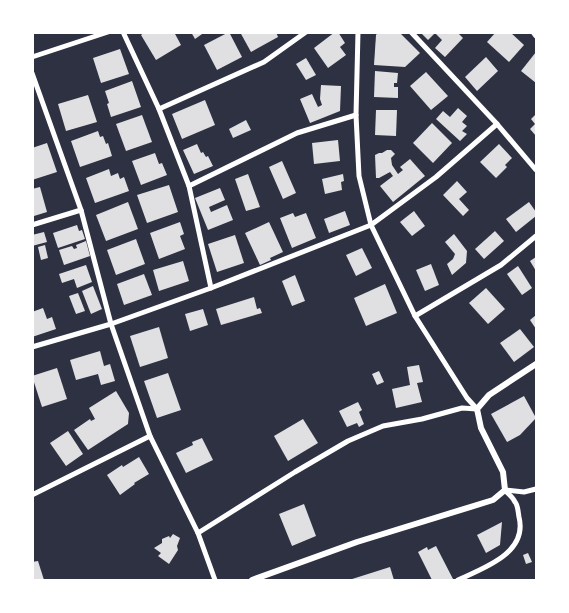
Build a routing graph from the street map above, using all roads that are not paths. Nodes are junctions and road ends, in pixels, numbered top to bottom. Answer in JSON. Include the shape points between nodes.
{"nodes":[{"id":1,"x":108,"y":32,"type":"edge"},
{"id":2,"x":123,"y":32,"type":"edge"},
{"id":3,"x":306,"y":32,"type":"edge"},
{"id":4,"x":358,"y":32,"type":"edge"},
{"id":5,"x":411,"y":32,"type":"edge"},
{"id":6,"x":533,"y":32,"type":"edge"},
{"id":7,"x":536,"y":36,"type":"edge"},
{"id":8,"x":32,"y":56,"type":"edge"},
{"id":9,"x":32,"y":73,"type":"edge"},
{"id":10,"x":159,"y":109,"type":"junction"},
{"id":11,"x":356,"y":115,"type":"junction"},
{"id":12,"x":497,"y":124,"type":"junction"},
{"id":13,"x":536,"y":170,"type":"edge"},
{"id":14,"x":189,"y":186,"type":"junction"},
{"id":15,"x":81,"y":210,"type":"junction"},
{"id":16,"x":32,"y":225,"type":"edge"},
{"id":17,"x":371,"y":225,"type":"junction"},
{"id":18,"x":536,"y":236,"type":"edge"},
{"id":19,"x":211,"y":288,"type":"junction"},
{"id":20,"x":415,"y":316,"type":"junction"},
{"id":21,"x":110,"y":324,"type":"junction"},
{"id":22,"x":32,"y":346,"type":"edge"},
{"id":23,"x":536,"y":364,"type":"edge"},
{"id":24,"x":477,"y":409,"type":"junction"},
{"id":25,"x":150,"y":436,"type":"junction"},
{"id":26,"x":536,"y":489,"type":"edge"},
{"id":27,"x":504,"y":490,"type":"junction"},
{"id":28,"x":32,"y":495,"type":"edge"},
{"id":29,"x":198,"y":533,"type":"junction"},
{"id":30,"x":214,"y":580,"type":"edge"},
{"id":31,"x":252,"y":580,"type":"edge"},
{"id":32,"x":458,"y":580,"type":"edge"}],
"edges":[{"from":1,"to":8,"type":"street"},
{"from":2,"to":10,"type":"street"},
{"from":3,"to":10,"type":"street","via":[[264,62]]},
{"from":4,"to":11,"type":"street"},
{"from":5,"to":12,"type":"street"},
{"from":6,"to":7,"type":"street"},
{"from":9,"to":15,"type":"street"},
{"from":10,"to":14,"type":"street"},
{"from":11,"to":14,"type":"street","via":[[297,133]]},
{"from":11,"to":17,"type":"street","via":[[359,176]]},
{"from":12,"to":13,"type":"street"},
{"from":12,"to":17,"type":"street","via":[[436,177]]},
{"from":14,"to":19,"type":"street"},
{"from":15,"to":16,"type":"street"},
{"from":15,"to":21,"type":"street"},
{"from":17,"to":19,"type":"street"},
{"from":17,"to":20,"type":"street"},
{"from":18,"to":20,"type":"street","via":[[501,265]]},
{"from":19,"to":21,"type":"street"},
{"from":20,"to":24,"type":"street"},
{"from":21,"to":22,"type":"street"},
{"from":21,"to":25,"type":"street"},
{"from":23,"to":24,"type":"street","via":[[489,395]]},
{"from":24,"to":27,"type":"street","via":[[482,428],[503,472]]},
{"from":24,"to":29,"type":"street","via":[[462,408],[383,426],[348,441]]},
{"from":25,"to":28,"type":"street"},
{"from":25,"to":29,"type":"street"},
{"from":26,"to":27,"type":"street","via":[[524,492]]},
{"from":27,"to":31,"type":"street","via":[[492,500],[357,542]]},
{"from":27,"to":32,"type":"street","via":[[516,502],[520,535],[500,559]]},
{"from":29,"to":30,"type":"street"}]}
